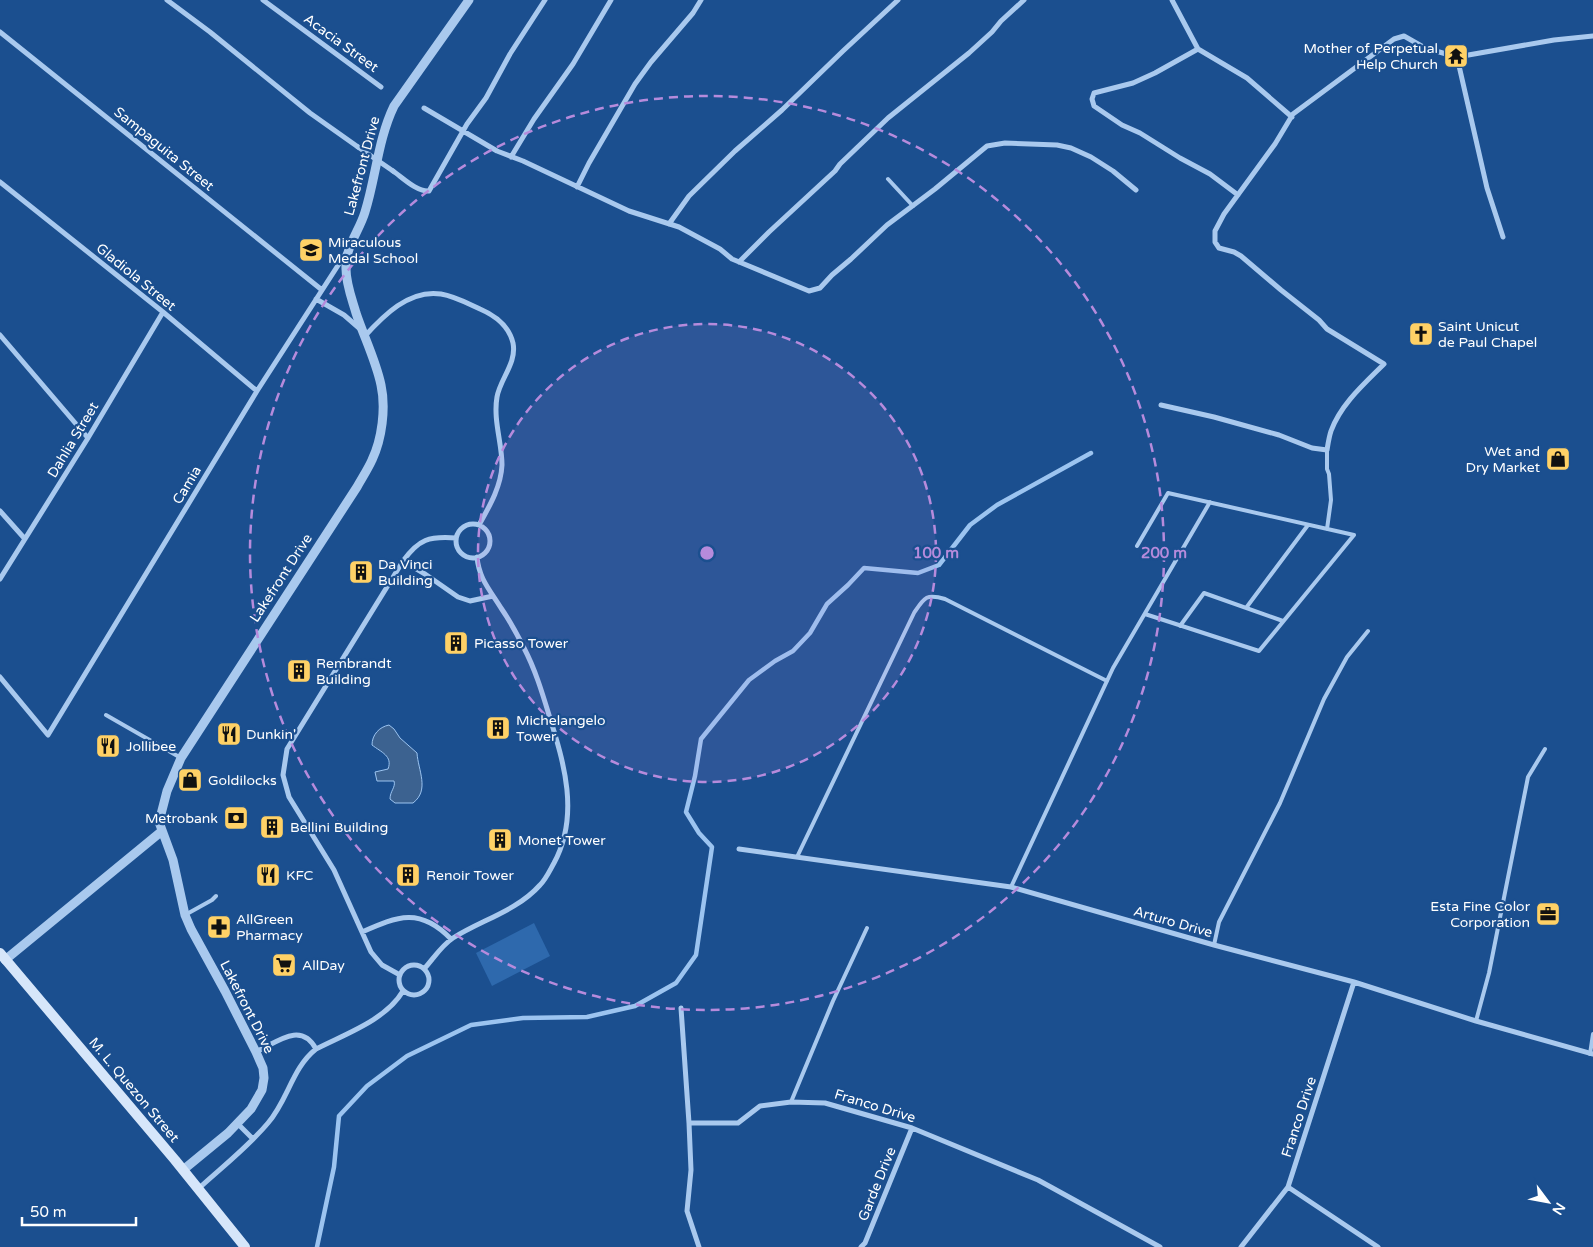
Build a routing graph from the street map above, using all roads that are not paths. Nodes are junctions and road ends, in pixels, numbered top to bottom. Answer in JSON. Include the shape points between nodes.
{"nodes":[{"id":1,"x":167,"y":0,"type":"edge"},
{"id":2,"x":263,"y":0,"type":"edge"},
{"id":3,"x":469,"y":0,"type":"edge"},
{"id":4,"x":545,"y":0,"type":"edge"},
{"id":5,"x":611,"y":0,"type":"edge"},
{"id":6,"x":701,"y":0,"type":"edge"},
{"id":7,"x":898,"y":0,"type":"edge"},
{"id":8,"x":1024,"y":0,"type":"edge"},
{"id":9,"x":1172,"y":0,"type":"edge"},
{"id":10,"x":0,"y":32,"type":"edge"},
{"id":11,"x":1593,"y":36,"type":"edge"},
{"id":12,"x":1198,"y":49,"type":"junction"},
{"id":13,"x":1457,"y":57,"type":"junction"},
{"id":14,"x":382,"y":87,"type":"dead end"},
{"id":15,"x":424,"y":108,"type":"dead end"},
{"id":16,"x":1292,"y":117,"type":"junction"},
{"id":17,"x":463,"y":132,"type":"junction"},
{"id":18,"x":511,"y":157,"type":"junction"},
{"id":19,"x":888,"y":179,"type":"dead end"},
{"id":20,"x":0,"y":182,"type":"edge"},
{"id":21,"x":577,"y":187,"type":"junction"},
{"id":22,"x":1136,"y":190,"type":"dead end"},
{"id":23,"x":1238,"y":195,"type":"junction"},
{"id":24,"x":913,"y":206,"type":"junction"},
{"id":25,"x":669,"y":224,"type":"junction"},
{"id":26,"x":1503,"y":237,"type":"dead end"},
{"id":27,"x":348,"y":249,"type":"junction"},
{"id":28,"x":739,"y":262,"type":"junction"},
{"id":29,"x":322,"y":290,"type":"junction"},
{"id":30,"x":316,"y":300,"type":"junction"},
{"id":31,"x":162,"y":312,"type":"junction"},
{"id":32,"x":363,"y":334,"type":"junction"},
{"id":33,"x":0,"y":335,"type":"edge"},
{"id":34,"x":257,"y":391,"type":"junction"},
{"id":35,"x":1160,"y":405,"type":"dead end"},
{"id":36,"x":88,"y":438,"type":"junction"},
{"id":37,"x":1327,"y":450,"type":"junction"},
{"id":38,"x":1210,"y":502,"type":"junction"},
{"id":39,"x":0,"y":511,"type":"edge"},
{"id":40,"x":479,"y":525,"type":"junction"},
{"id":41,"x":1308,"y":525,"type":"junction"},
{"id":42,"x":1327,"y":529,"type":"junction"},
{"id":43,"x":456,"y":538,"type":"junction"},
{"id":44,"x":25,"y":539,"type":"junction"},
{"id":45,"x":1137,"y":546,"type":"dead end"},
{"id":46,"x":477,"y":557,"type":"junction"},
{"id":47,"x":403,"y":561,"type":"junction"},
{"id":48,"x":0,"y":579,"type":"edge"},
{"id":49,"x":493,"y":596,"type":"junction"},
{"id":50,"x":1246,"y":608,"type":"junction"},
{"id":51,"x":1145,"y":614,"type":"junction"},
{"id":52,"x":1283,"y":621,"type":"junction"},
{"id":53,"x":1180,"y":626,"type":"junction"},
{"id":54,"x":1368,"y":631,"type":"dead end"},
{"id":55,"x":0,"y":677,"type":"edge"},
{"id":56,"x":1107,"y":681,"type":"junction"},
{"id":57,"x":106,"y":715,"type":"dead end"},
{"id":58,"x":1545,"y":749,"type":"dead end"},
{"id":59,"x":181,"y":758,"type":"junction"},
{"id":60,"x":162,"y":831,"type":"junction"},
{"id":61,"x":739,"y":849,"type":"dead end"},
{"id":62,"x":797,"y":857,"type":"junction"},
{"id":63,"x":1011,"y":887,"type":"junction"},
{"id":64,"x":216,"y":896,"type":"dead end"},
{"id":65,"x":186,"y":915,"type":"junction"},
{"id":66,"x":867,"y":928,"type":"dead end"},
{"id":67,"x":362,"y":932,"type":"junction"},
{"id":68,"x":451,"y":939,"type":"junction"},
{"id":69,"x":1214,"y":946,"type":"junction"},
{"id":70,"x":2,"y":959,"type":"edge"},
{"id":71,"x":424,"y":969,"type":"junction"},
{"id":72,"x":400,"y":975,"type":"junction"},
{"id":73,"x":1354,"y":982,"type":"junction"},
{"id":74,"x":403,"y":991,"type":"junction"},
{"id":75,"x":681,"y":1008,"type":"dead end"},
{"id":76,"x":1476,"y":1021,"type":"junction"},
{"id":77,"x":1593,"y":1034,"type":"edge"},
{"id":78,"x":316,"y":1050,"type":"junction"},
{"id":79,"x":256,"y":1052,"type":"junction"},
{"id":80,"x":1591,"y":1054,"type":"edge"},
{"id":81,"x":791,"y":1102,"type":"junction"},
{"id":82,"x":689,"y":1123,"type":"junction"},
{"id":83,"x":238,"y":1124,"type":"junction"},
{"id":84,"x":912,"y":1128,"type":"junction"},
{"id":85,"x":252,"y":1139,"type":"junction"},
{"id":86,"x":183,"y":1170,"type":"junction"},
{"id":87,"x":1288,"y":1187,"type":"junction"},
{"id":88,"x":198,"y":1189,"type":"junction"},
{"id":89,"x":245,"y":1247,"type":"edge"},
{"id":90,"x":699,"y":1247,"type":"edge"},
{"id":91,"x":861,"y":1247,"type":"edge"},
{"id":92,"x":1160,"y":1247,"type":"edge"},
{"id":93,"x":1241,"y":1247,"type":"edge"},
{"id":94,"x":1378,"y":1247,"type":"edge"}],
"edges":[{"from":1,"to":17,"type":"street","bridge":true,"via":[[310,113],[425,191],[429,191]]},
{"from":2,"to":14,"type":"street","name":"Acacia Street"},
{"from":3,"to":27,"type":"street","name":"Lakefront Drive","via":[[394,106],[384,133],[366,211]]},
{"from":4,"to":17,"type":"street"},
{"from":5,"to":18,"type":"street"},
{"from":6,"to":21,"type":"street","via":[[635,84]]},
{"from":7,"to":25,"type":"street","via":[[735,151],[689,196]]},
{"from":8,"to":28,"type":"street","via":[[969,53],[888,118]]},
{"from":9,"to":12,"type":"street"},
{"from":10,"to":29,"type":"street","name":"Sampaguita Street"},
{"from":11,"to":13,"type":"street"},
{"from":12,"to":16,"type":"street","via":[[1248,78]]},
{"from":12,"to":23,"type":"street","via":[[1155,74],[1094,93],[1092,99],[1094,106],[1122,125],[1210,174]]},
{"from":13,"to":16,"type":"street","via":[[1425,48],[1404,36],[1394,39]]},
{"from":13,"to":26,"type":"street"},
{"from":15,"to":17,"type":"street"},
{"from":16,"to":23,"type":"street"},
{"from":17,"to":18,"type":"street"},
{"from":18,"to":21,"type":"street"},
{"from":19,"to":24,"type":"lane"},
{"from":20,"to":31,"type":"street","name":"Gladiola Street"},
{"from":21,"to":25,"type":"street","via":[[629,211]]},
{"from":22,"to":24,"type":"street","via":[[1113,171],[1071,148],[1005,143],[987,146]]},
{"from":23,"to":37,"type":"street","via":[[1215,231],[1215,242],[1219,248],[1241,256],[1327,329],[1384,364],[1337,417]]},
{"from":24,"to":28,"type":"street","via":[[887,225],[820,288],[809,291]]},
{"from":25,"to":28,"type":"street"},
{"from":27,"to":29,"type":"street","name":"Camia"},
{"from":27,"to":32,"type":"street","name":"Lakefront Drive","via":[[346,276]]},
{"from":29,"to":30,"type":"street","name":"Camia"},
{"from":30,"to":32,"type":"street","via":[[344,315]]},
{"from":30,"to":34,"type":"street","name":"Camia"},
{"from":31,"to":34,"type":"street","name":"Gladiola Street"},
{"from":31,"to":36,"type":"street","name":"Dahlia Street"},
{"from":32,"to":40,"type":"street","via":[[396,306],[428,293],[458,299],[490,313],[504,326],[513,343],[513,353],[496,406],[500,478]]},
{"from":32,"to":59,"type":"street","name":"Lakefront Drive","via":[[381,386],[383,413],[373,458]]},
{"from":33,"to":36,"type":"street"},
{"from":34,"to":55,"type":"street","name":"Camia","via":[[48,735]]},
{"from":35,"to":37,"type":"street"},
{"from":36,"to":44,"type":"street","name":"Dahlia Street"},
{"from":37,"to":42,"type":"lane","via":[[1332,500]]},
{"from":38,"to":41,"type":"lane"},
{"from":38,"to":45,"type":"lane","via":[[1168,493]]},
{"from":38,"to":51,"type":"lane"},
{"from":39,"to":44,"type":"street"},
{"from":40,"to":43,"type":"street","via":[[462,528]]},
{"from":40,"to":46,"type":"street","via":[[487,532],[489,542],[486,552]]},
{"from":41,"to":42,"type":"lane"},
{"from":41,"to":50,"type":"lane"},
{"from":42,"to":52,"type":"lane","via":[[1354,535]]},
{"from":43,"to":46,"type":"street","via":[[458,551],[470,558]]},
{"from":43,"to":47,"type":"street","via":[[426,539]]},
{"from":44,"to":48,"type":"street","name":"Dahlia Street"},
{"from":46,"to":49,"type":"street","via":[[479,571]]},
{"from":47,"to":49,"type":"street","via":[[458,597],[470,601]]},
{"from":47,"to":67,"type":"street","via":[[287,749],[283,775],[289,797],[334,870]]},
{"from":49,"to":68,"type":"street","via":[[536,673],[565,774],[567,822],[559,854],[541,884],[528,897]]},
{"from":50,"to":52,"type":"lane"},
{"from":50,"to":53,"type":"lane","via":[[1204,593]]},
{"from":51,"to":53,"type":"lane"},
{"from":51,"to":56,"type":"lane"},
{"from":52,"to":53,"type":"lane","via":[[1259,651]]},
{"from":54,"to":69,"type":"lane","via":[[1347,657],[1324,699],[1280,804],[1219,922]]},
{"from":56,"to":62,"type":"lane","via":[[946,599],[928,596],[914,613]]},
{"from":56,"to":63,"type":"lane"},
{"from":57,"to":59,"type":"lane"},
{"from":58,"to":76,"type":"lane","via":[[1528,777],[1489,972]]},
{"from":59,"to":60,"type":"street","name":"Lakefront Drive","via":[[158,822]]},
{"from":60,"to":65,"type":"street","name":"Lakefront Drive","via":[[176,870]]},
{"from":60,"to":70,"type":"street"},
{"from":61,"to":62,"type":"street","name":"Arturo Drive"},
{"from":62,"to":63,"type":"street","name":"Arturo Drive"},
{"from":63,"to":69,"type":"street","name":"Arturo Drive"},
{"from":64,"to":65,"type":"lane"},
{"from":65,"to":79,"type":"street","name":"Lakefront Drive"},
{"from":66,"to":81,"type":"lane"},
{"from":67,"to":68,"type":"street","via":[[393,919],[410,917],[437,927]]},
{"from":67,"to":72,"type":"street","via":[[374,957]]},
{"from":68,"to":71,"type":"street"},
{"from":69,"to":73,"type":"street","name":"Arturo Drive"},
{"from":70,"to":86,"type":"main road","name":"M. L. Quezon Street"},
{"from":71,"to":72,"type":"street","via":[[413,965]]},
{"from":71,"to":74,"type":"street","via":[[430,980],[425,991],[414,996]]},
{"from":72,"to":74,"type":"street"},
{"from":73,"to":76,"type":"street","name":"Arturo Drive"},
{"from":73,"to":87,"type":"street","name":"Franco Drive"},
{"from":74,"to":78,"type":"street","via":[[395,1004],[380,1016]]},
{"from":75,"to":82,"type":"street"},
{"from":76,"to":80,"type":"street","name":"Arturo Drive"},
{"from":77,"to":80,"type":"lane"},
{"from":78,"to":79,"type":"street","via":[[306,1038],[291,1034]]},
{"from":78,"to":85,"type":"street","via":[[306,1057],[279,1108]]},
{"from":79,"to":83,"type":"street","name":"Lakefront Drive","via":[[263,1068],[262,1090]]},
{"from":81,"to":82,"type":"street","name":"Franco Drive","via":[[760,1106],[738,1123]]},
{"from":81,"to":84,"type":"street","name":"Franco Drive","via":[[825,1103]]},
{"from":82,"to":90,"type":"street","via":[[691,1170],[686,1211]]},
{"from":83,"to":85,"type":"street"},
{"from":83,"to":86,"type":"street","name":"Lakefront Drive"},
{"from":84,"to":91,"type":"street","name":"Garde Drive"},
{"from":84,"to":92,"type":"street","name":"Franco Drive","via":[[1038,1180]]},
{"from":85,"to":88,"type":"street"},
{"from":86,"to":88,"type":"main road","name":"M. L. Quezon Street"},
{"from":87,"to":93,"type":"street","name":"Franco Drive"},
{"from":87,"to":94,"type":"street"},
{"from":88,"to":89,"type":"main road","name":"M. L. Quezon Street"}]}
